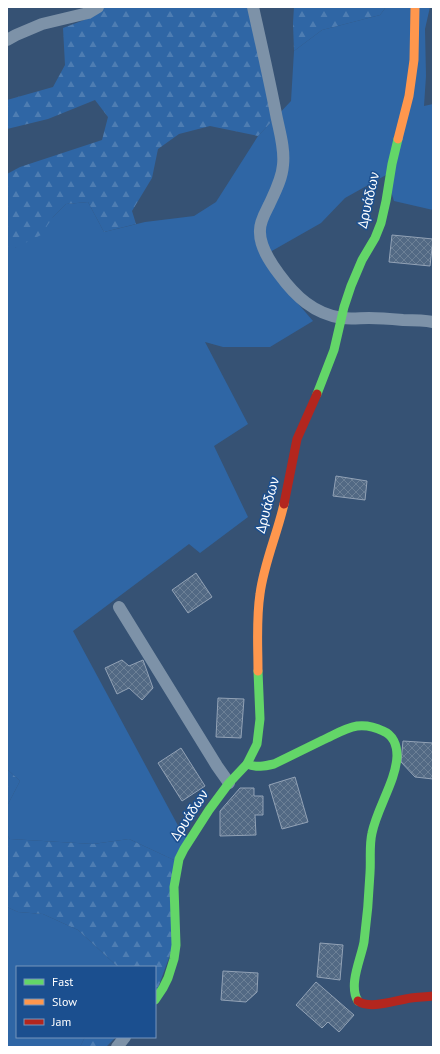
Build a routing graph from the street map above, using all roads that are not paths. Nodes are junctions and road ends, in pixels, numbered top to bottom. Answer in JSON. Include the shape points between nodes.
{"nodes":[{"id":1,"x":98,"y":7,"type":"edge"},
{"id":2,"x":253,"y":7,"type":"edge"},
{"id":3,"x":415,"y":7,"type":"edge"},
{"id":4,"x":7,"y":40,"type":"edge"},
{"id":5,"x":342,"y":318,"type":"junction"},
{"id":6,"x":433,"y":322,"type":"edge"},
{"id":7,"x":119,"y":607,"type":"dead end"},
{"id":8,"x":247,"y":764,"type":"junction"},
{"id":9,"x":229,"y":783,"type":"junction"},
{"id":10,"x":433,"y":996,"type":"edge"},
{"id":11,"x":156,"y":998,"type":"edge"},
{"id":12,"x":124,"y":1038,"type":"edge"},
{"id":13,"x":117,"y":1047,"type":"edge"}],
"edges":[{"from":1,"to":4,"type":"street","via":[[88,13],[42,24]]},
{"from":2,"to":5,"type":"street","via":[[284,160],[278,184],[260,228],[262,243],[275,268],[300,298],[320,312]]},
{"from":3,"to":5,"type":"street","name":"Δρυάδων","via":[[414,60],[409,96],[380,227],[355,274]]},
{"from":5,"to":6,"type":"street"},
{"from":5,"to":8,"type":"street","name":"Δρυάδων","via":[[326,372],[297,438],[282,515],[260,593],[257,625],[259,730],[255,748]]},
{"from":7,"to":9,"type":"street"},
{"from":8,"to":9,"type":"street","name":"Δρυάδων"},
{"from":8,"to":10,"type":"street","via":[[262,767],[274,764],[351,727],[372,727],[393,737],[397,759],[372,832],[363,944],[354,993],[360,1003],[368,1005]]},
{"from":9,"to":11,"type":"street","name":"Δρυάδων","via":[[179,859],[174,887],[174,959],[168,978]]},
{"from":12,"to":13,"type":"street"}]}
